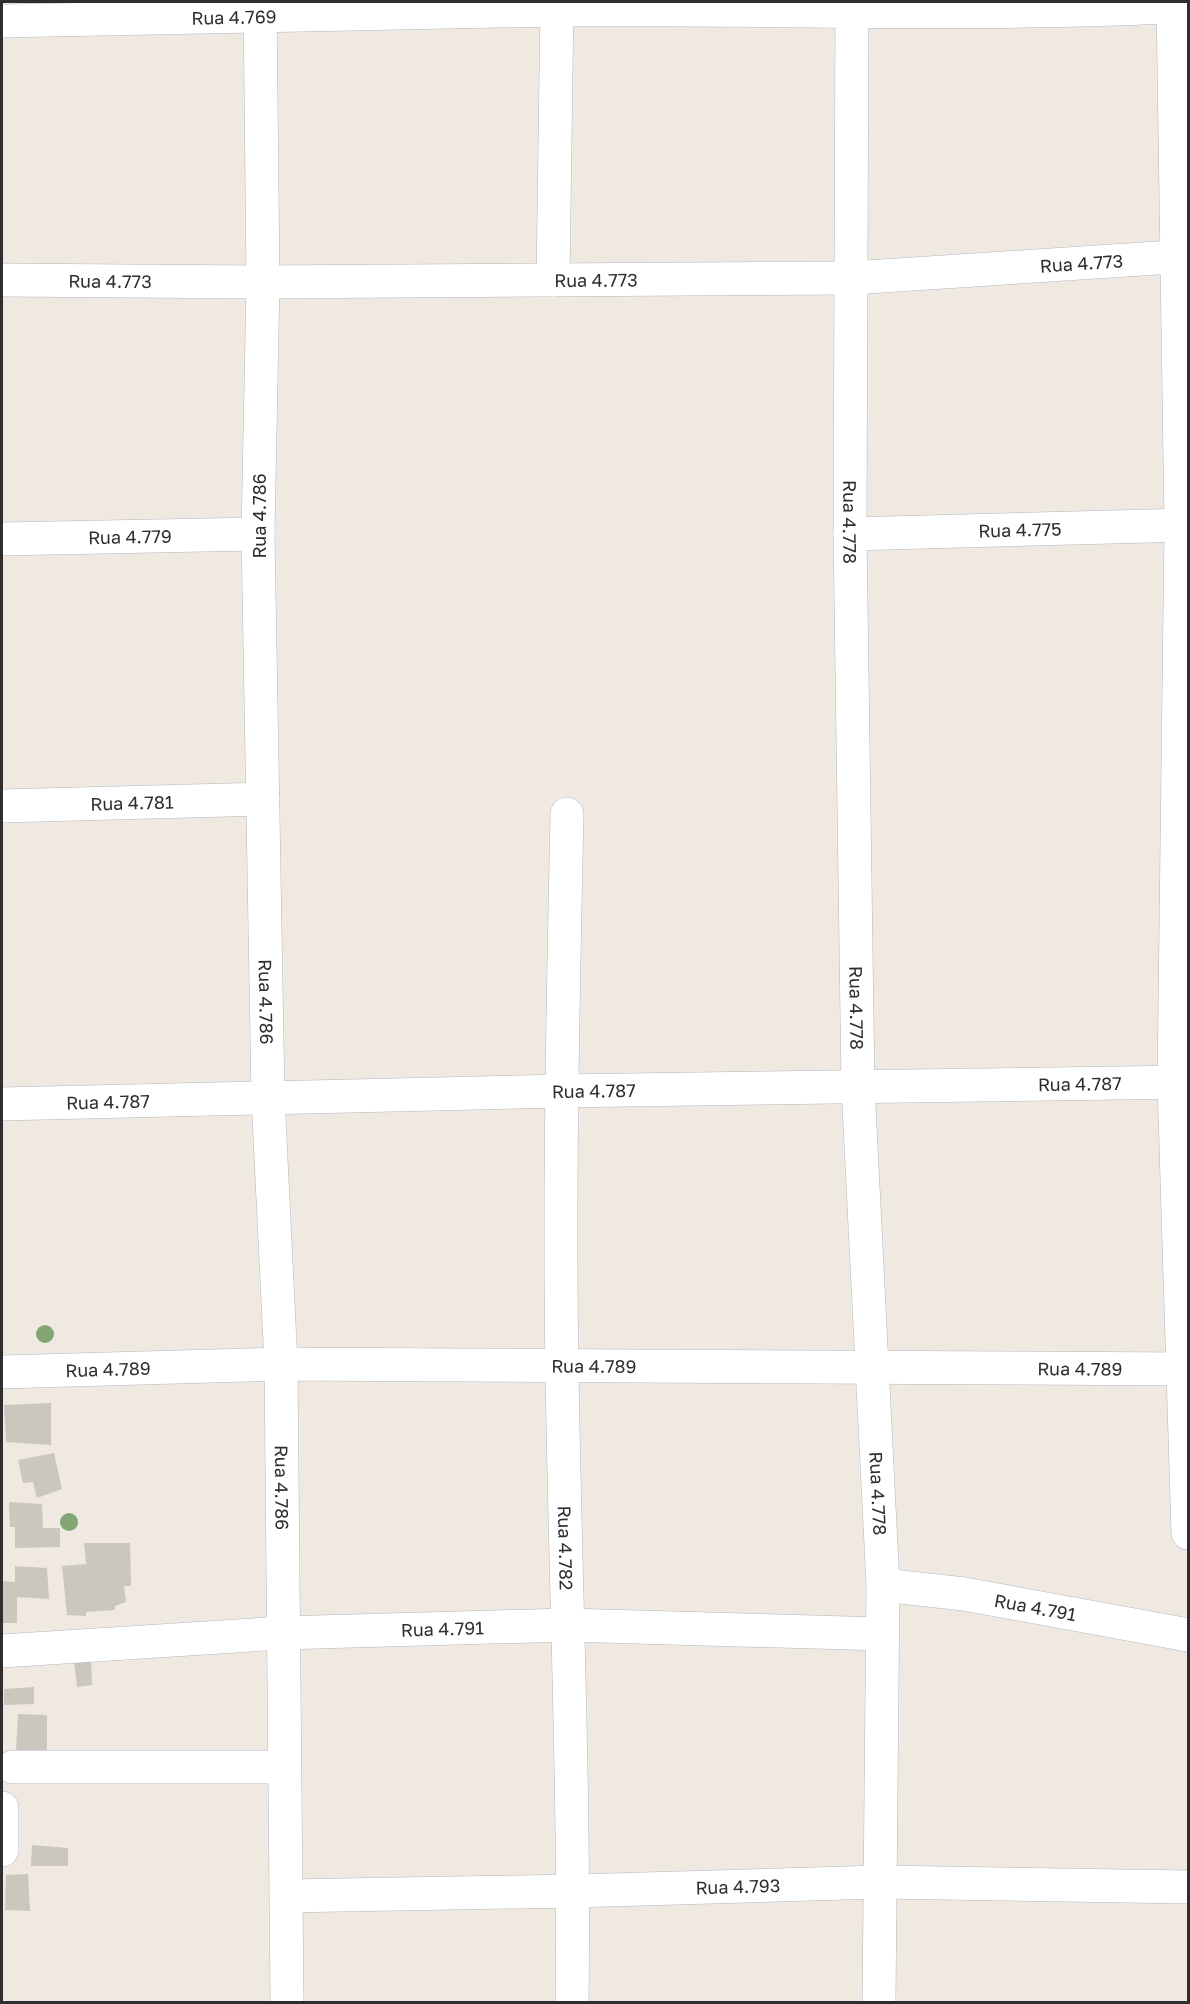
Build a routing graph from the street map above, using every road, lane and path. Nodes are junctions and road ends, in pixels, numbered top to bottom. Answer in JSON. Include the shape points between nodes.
{"nodes":[{"id":1,"x":1178,"y":5,"type":"edge"},
{"id":2,"x":557,"y":6,"type":"edge"},
{"id":3,"x":852,"y":7,"type":"edge"},
{"id":4,"x":260,"y":10,"type":"edge"},
{"id":5,"x":2,"y":21,"type":"edge"},
{"id":6,"x":1182,"y":256,"type":"edge"},
{"id":7,"x":851,"y":278,"type":"junction"},
{"id":8,"x":2,"y":280,"type":"edge"},
{"id":9,"x":553,"y":280,"type":"junction"},
{"id":10,"x":263,"y":282,"type":"junction"},
{"id":11,"x":1185,"y":526,"type":"edge"},
{"id":12,"x":258,"y":534,"type":"junction"},
{"id":13,"x":849,"y":534,"type":"junction"},
{"id":14,"x":2,"y":539,"type":"edge"},
{"id":15,"x":1183,"y":788,"type":"edge"},
{"id":16,"x":263,"y":799,"type":"junction"},
{"id":17,"x":2,"y":806,"type":"edge"},
{"id":18,"x":567,"y":814,"type":"dead end"},
{"id":19,"x":1181,"y":1082,"type":"edge"},
{"id":20,"x":858,"y":1086,"type":"junction"},
{"id":21,"x":561,"y":1091,"type":"junction"},
{"id":22,"x":268,"y":1098,"type":"junction"},
{"id":23,"x":2,"y":1104,"type":"edge"},
{"id":24,"x":281,"y":1364,"type":"junction"},
{"id":25,"x":561,"y":1365,"type":"junction"},
{"id":26,"x":871,"y":1369,"type":"junction"},
{"id":27,"x":1185,"y":1369,"type":"edge"},
{"id":28,"x":2,"y":1372,"type":"edge"},
{"id":29,"x":1188,"y":1533,"type":"edge"},
{"id":30,"x":883,"y":1585,"type":"junction"},
{"id":31,"x":566,"y":1624,"type":"junction"},
{"id":32,"x":282,"y":1634,"type":"junction"},
{"id":33,"x":883,"y":1634,"type":"junction"},
{"id":34,"x":1188,"y":1635,"type":"edge"},
{"id":35,"x":2,"y":1651,"type":"edge"},
{"id":36,"x":13,"y":1767,"type":"dead end"},
{"id":37,"x":284,"y":1767,"type":"junction"},
{"id":38,"x":2,"y":1808,"type":"edge"},
{"id":39,"x":2,"y":1850,"type":"edge"},
{"id":40,"x":879,"y":1882,"type":"junction"},
{"id":41,"x":1188,"y":1887,"type":"edge"},
{"id":42,"x":574,"y":1891,"type":"junction"},
{"id":43,"x":286,"y":1896,"type":"junction"},
{"id":44,"x":286,"y":2002,"type":"edge"},
{"id":45,"x":572,"y":2002,"type":"edge"},
{"id":46,"x":879,"y":2002,"type":"edge"}],
"edges":[{"from":1,"to":3,"type":"street","name":"Rua 4.769"},
{"from":1,"to":6,"type":"street"},
{"from":2,"to":3,"type":"street","name":"Rua 4.769"},
{"from":2,"to":4,"type":"street","name":"Rua 4.769"},
{"from":2,"to":9,"type":"street"},
{"from":3,"to":7,"type":"street","name":"Rua 4.778"},
{"from":4,"to":5,"type":"street","name":"Rua 4.769"},
{"from":4,"to":10,"type":"street","name":"Rua 4.786"},
{"from":6,"to":7,"type":"street","name":"Rua 4.773"},
{"from":6,"to":11,"type":"street"},
{"from":7,"to":9,"type":"street","name":"Rua 4.773"},
{"from":7,"to":13,"type":"street","name":"Rua 4.778"},
{"from":8,"to":10,"type":"street","name":"Rua 4.773"},
{"from":9,"to":10,"type":"street","name":"Rua 4.773"},
{"from":10,"to":12,"type":"street","name":"Rua 4.786"},
{"from":11,"to":13,"type":"street","name":"Rua 4.775"},
{"from":11,"to":15,"type":"street"},
{"from":12,"to":14,"type":"street","name":"Rua 4.779"},
{"from":12,"to":16,"type":"street","name":"Rua 4.786"},
{"from":13,"to":20,"type":"street","name":"Rua 4.778"},
{"from":15,"to":19,"type":"street"},
{"from":16,"to":17,"type":"street","name":"Rua 4.781"},
{"from":16,"to":22,"type":"street","name":"Rua 4.786"},
{"from":18,"to":21,"type":"street","name":"Rua 4.782"},
{"from":19,"to":20,"type":"street","name":"Rua 4.787"},
{"from":19,"to":27,"type":"street"},
{"from":20,"to":21,"type":"street","name":"Rua 4.787"},
{"from":20,"to":26,"type":"street","name":"Rua 4.778"},
{"from":21,"to":22,"type":"street","name":"Rua 4.787"},
{"from":21,"to":25,"type":"street","name":"Rua 4.782"},
{"from":22,"to":23,"type":"street","name":"Rua 4.787"},
{"from":22,"to":24,"type":"street","name":"Rua 4.786"},
{"from":24,"to":25,"type":"street","name":"Rua 4.789"},
{"from":24,"to":28,"type":"street","name":"Rua 4.789"},
{"from":24,"to":32,"type":"street","name":"Rua 4.786"},
{"from":25,"to":26,"type":"street","name":"Rua 4.789"},
{"from":25,"to":31,"type":"street","name":"Rua 4.782"},
{"from":26,"to":27,"type":"street","name":"Rua 4.789"},
{"from":26,"to":30,"type":"street","name":"Rua 4.778"},
{"from":27,"to":29,"type":"street"},
{"from":30,"to":33,"type":"street","name":"Rua 4.778"},
{"from":30,"to":34,"type":"street","name":"Rua 4.791","via":[[964,1594]]},
{"from":31,"to":32,"type":"street","name":"Rua 4.791"},
{"from":31,"to":33,"type":"street","name":"Rua 4.791"},
{"from":31,"to":42,"type":"street","name":"Rua 4.782"},
{"from":32,"to":35,"type":"street","name":"Rua 4.791"},
{"from":32,"to":37,"type":"street","name":"Rua 4.786"},
{"from":33,"to":40,"type":"street","name":"Rua 4.778"},
{"from":36,"to":37,"type":"street"},
{"from":37,"to":43,"type":"street","name":"Rua 4.786"},
{"from":38,"to":39,"type":"street"},
{"from":40,"to":41,"type":"street","name":"Rua 4.793"},
{"from":40,"to":42,"type":"street","name":"Rua 4.793"},
{"from":40,"to":46,"type":"street","name":"Rua 4.778"},
{"from":42,"to":43,"type":"street","name":"Rua 4.793"},
{"from":42,"to":45,"type":"street","name":"Rua 4.782"},
{"from":43,"to":44,"type":"street","name":"Rua 4.786"}]}
